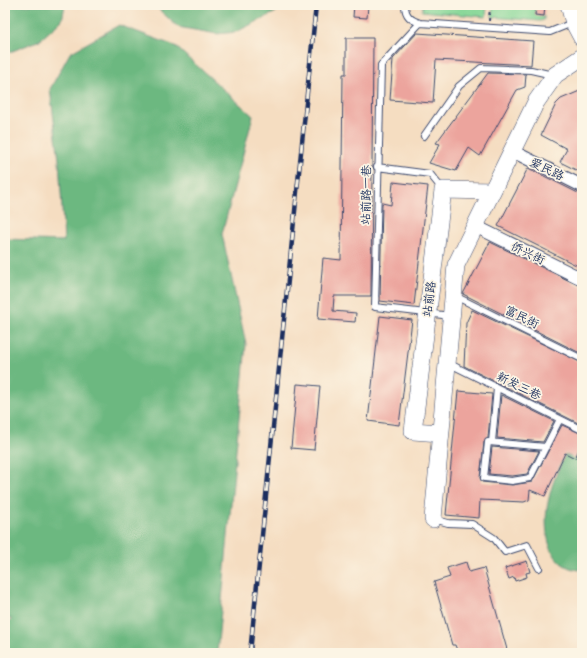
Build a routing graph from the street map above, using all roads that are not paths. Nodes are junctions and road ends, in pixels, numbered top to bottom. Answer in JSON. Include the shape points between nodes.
{"nodes":[{"id":1,"x":405,"y":5,"type":"edge"},
{"id":2,"x":569,"y":5,"type":"edge"},
{"id":3,"x":578,"y":21,"type":"edge"},
{"id":4,"x":420,"y":23,"type":"junction"},
{"id":5,"x":582,"y":38,"type":"edge"},
{"id":6,"x":582,"y":57,"type":"edge"},
{"id":7,"x":555,"y":75,"type":"junction"},
{"id":8,"x":424,"y":136,"type":"dead end"},
{"id":9,"x":512,"y":151,"type":"junction"},
{"id":10,"x":378,"y":167,"type":"junction"},
{"id":11,"x":582,"y":186,"type":"edge"},
{"id":12,"x":443,"y":190,"type":"junction"},
{"id":13,"x":492,"y":191,"type":"junction"},
{"id":14,"x":475,"y":226,"type":"junction"},
{"id":15,"x":582,"y":279,"type":"edge"},
{"id":16,"x":453,"y":295,"type":"junction"},
{"id":17,"x":428,"y":313,"type":"junction"},
{"id":18,"x":451,"y":316,"type":"junction"},
{"id":19,"x":582,"y":359,"type":"edge"},
{"id":20,"x":447,"y":363,"type":"junction"},
{"id":21,"x":497,"y":388,"type":"junction"},
{"id":22,"x":560,"y":419,"type":"junction"},
{"id":23,"x":582,"y":430,"type":"edge"},
{"id":24,"x":440,"y":433,"type":"junction"},
{"id":25,"x":492,"y":442,"type":"junction"},
{"id":26,"x":546,"y":447,"type":"junction"},
{"id":27,"x":432,"y":519,"type":"joint"},
{"id":28,"x":539,"y":568,"type":"dead end"}],
"edges":[{"from":1,"to":4,"type":"lane","via":[[408,16]]},
{"from":2,"to":3,"type":"street"},
{"from":3,"to":4,"type":"lane","via":[[550,32]]},
{"from":3,"to":5,"type":"street"},
{"from":4,"to":10,"type":"lane","name":"站前路一巷","via":[[381,65]]},
{"from":6,"to":7,"type":"street","name":"站前路"},
{"from":7,"to":8,"type":"lane","via":[[531,70],[481,68],[459,86]]},
{"from":7,"to":9,"type":"street","name":"站前路","via":[[536,102]]},
{"from":9,"to":11,"type":"street","name":"爱民路"},
{"from":9,"to":13,"type":"street","name":"站前路"},
{"from":10,"to":12,"type":"lane","via":[[430,174]]},
{"from":10,"to":17,"type":"lane","name":"站前路一巷","via":[[375,307]]},
{"from":12,"to":13,"type":"street"},
{"from":12,"to":17,"type":"street","name":"站前路"},
{"from":13,"to":14,"type":"street","name":"站前路"},
{"from":14,"to":15,"type":"street","name":"侨兴街"},
{"from":14,"to":16,"type":"street","name":"站前路","via":[[456,265]]},
{"from":16,"to":18,"type":"street","name":"站前路"},
{"from":16,"to":19,"type":"lane","name":"富民街"},
{"from":17,"to":18,"type":"lane","name":"站前路一巷"},
{"from":17,"to":24,"type":"street","name":"站前路","via":[[413,431]]},
{"from":18,"to":20,"type":"street","name":"站前路"},
{"from":20,"to":21,"type":"lane","name":"新发三巷"},
{"from":20,"to":24,"type":"street","name":"站前路"},
{"from":21,"to":22,"type":"lane","name":"新发三巷"},
{"from":21,"to":25,"type":"lane"},
{"from":22,"to":23,"type":"lane","name":"新发三巷"},
{"from":22,"to":26,"type":"lane"},
{"from":24,"to":27,"type":"street","name":"站前路"},
{"from":25,"to":26,"type":"lane"},
{"from":25,"to":26,"type":"lane","via":[[488,442],[484,478],[512,481],[530,478]]},
{"from":27,"to":28,"type":"lane","via":[[472,524],[494,538],[505,552],[527,545]]}]}
